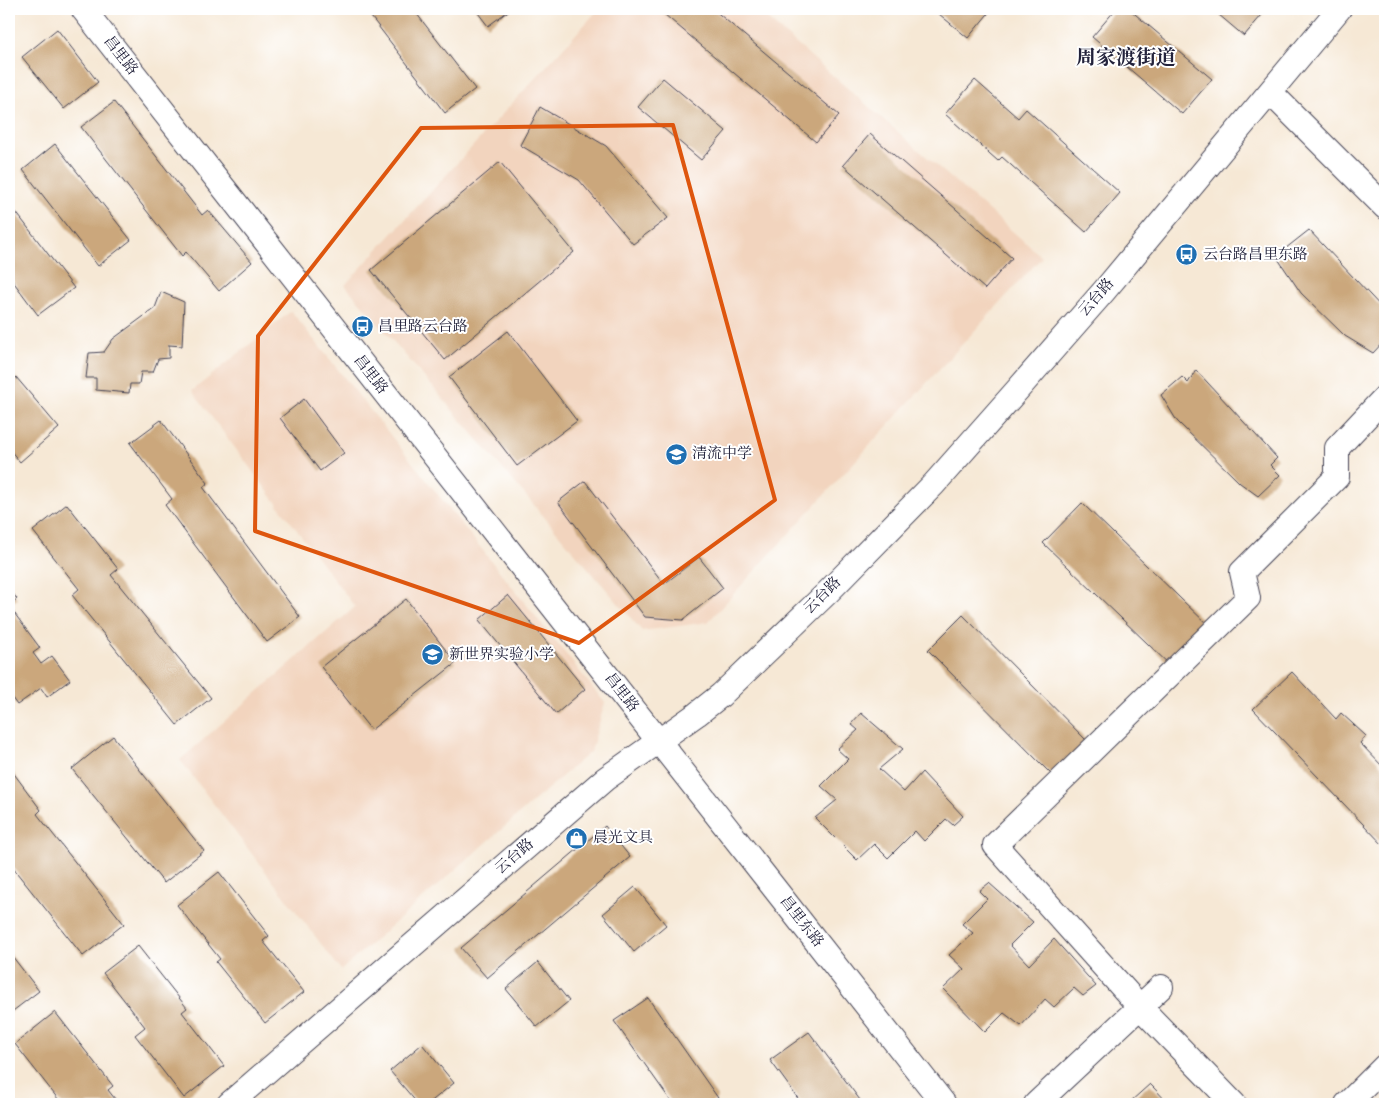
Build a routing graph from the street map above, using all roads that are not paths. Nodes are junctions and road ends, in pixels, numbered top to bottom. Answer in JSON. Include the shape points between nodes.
{"nodes":[{"id":1,"x":83,"y":9,"type":"edge"},
{"id":2,"x":1339,"y":9,"type":"edge"},
{"id":3,"x":1271,"y":92,"type":"junction"},
{"id":4,"x":1385,"y":207,"type":"edge"},
{"id":5,"x":1385,"y":397,"type":"edge"},
{"id":6,"x":658,"y":740,"type":"junction"},
{"id":7,"x":1161,"y":987,"type":"dead end"},
{"id":8,"x":1140,"y":1007,"type":"junction"},
{"id":9,"x":1385,"y":1066,"type":"edge"},
{"id":10,"x":230,"y":1104,"type":"edge"},
{"id":11,"x":944,"y":1104,"type":"edge"},
{"id":12,"x":1036,"y":1104,"type":"edge"},
{"id":13,"x":1234,"y":1104,"type":"edge"},
{"id":14,"x":1347,"y":1104,"type":"edge"}],
"edges":[{"from":1,"to":6,"type":"street","name":"昌里路"},
{"from":2,"to":3,"type":"street","name":"云台路"},
{"from":3,"to":4,"type":"street"},
{"from":3,"to":6,"type":"street","name":"云台路","via":[[1104,291],[934,484],[721,695]]},
{"from":5,"to":8,"type":"street","via":[[1337,448],[1337,476],[1242,572],[1248,598],[995,845]]},
{"from":6,"to":10,"type":"street","name":"云台路","via":[[605,779]]},
{"from":6,"to":11,"type":"street","name":"昌里东路"},
{"from":7,"to":8,"type":"street"},
{"from":8,"to":12,"type":"street"},
{"from":8,"to":13,"type":"street"},
{"from":9,"to":14,"type":"street"}]}
